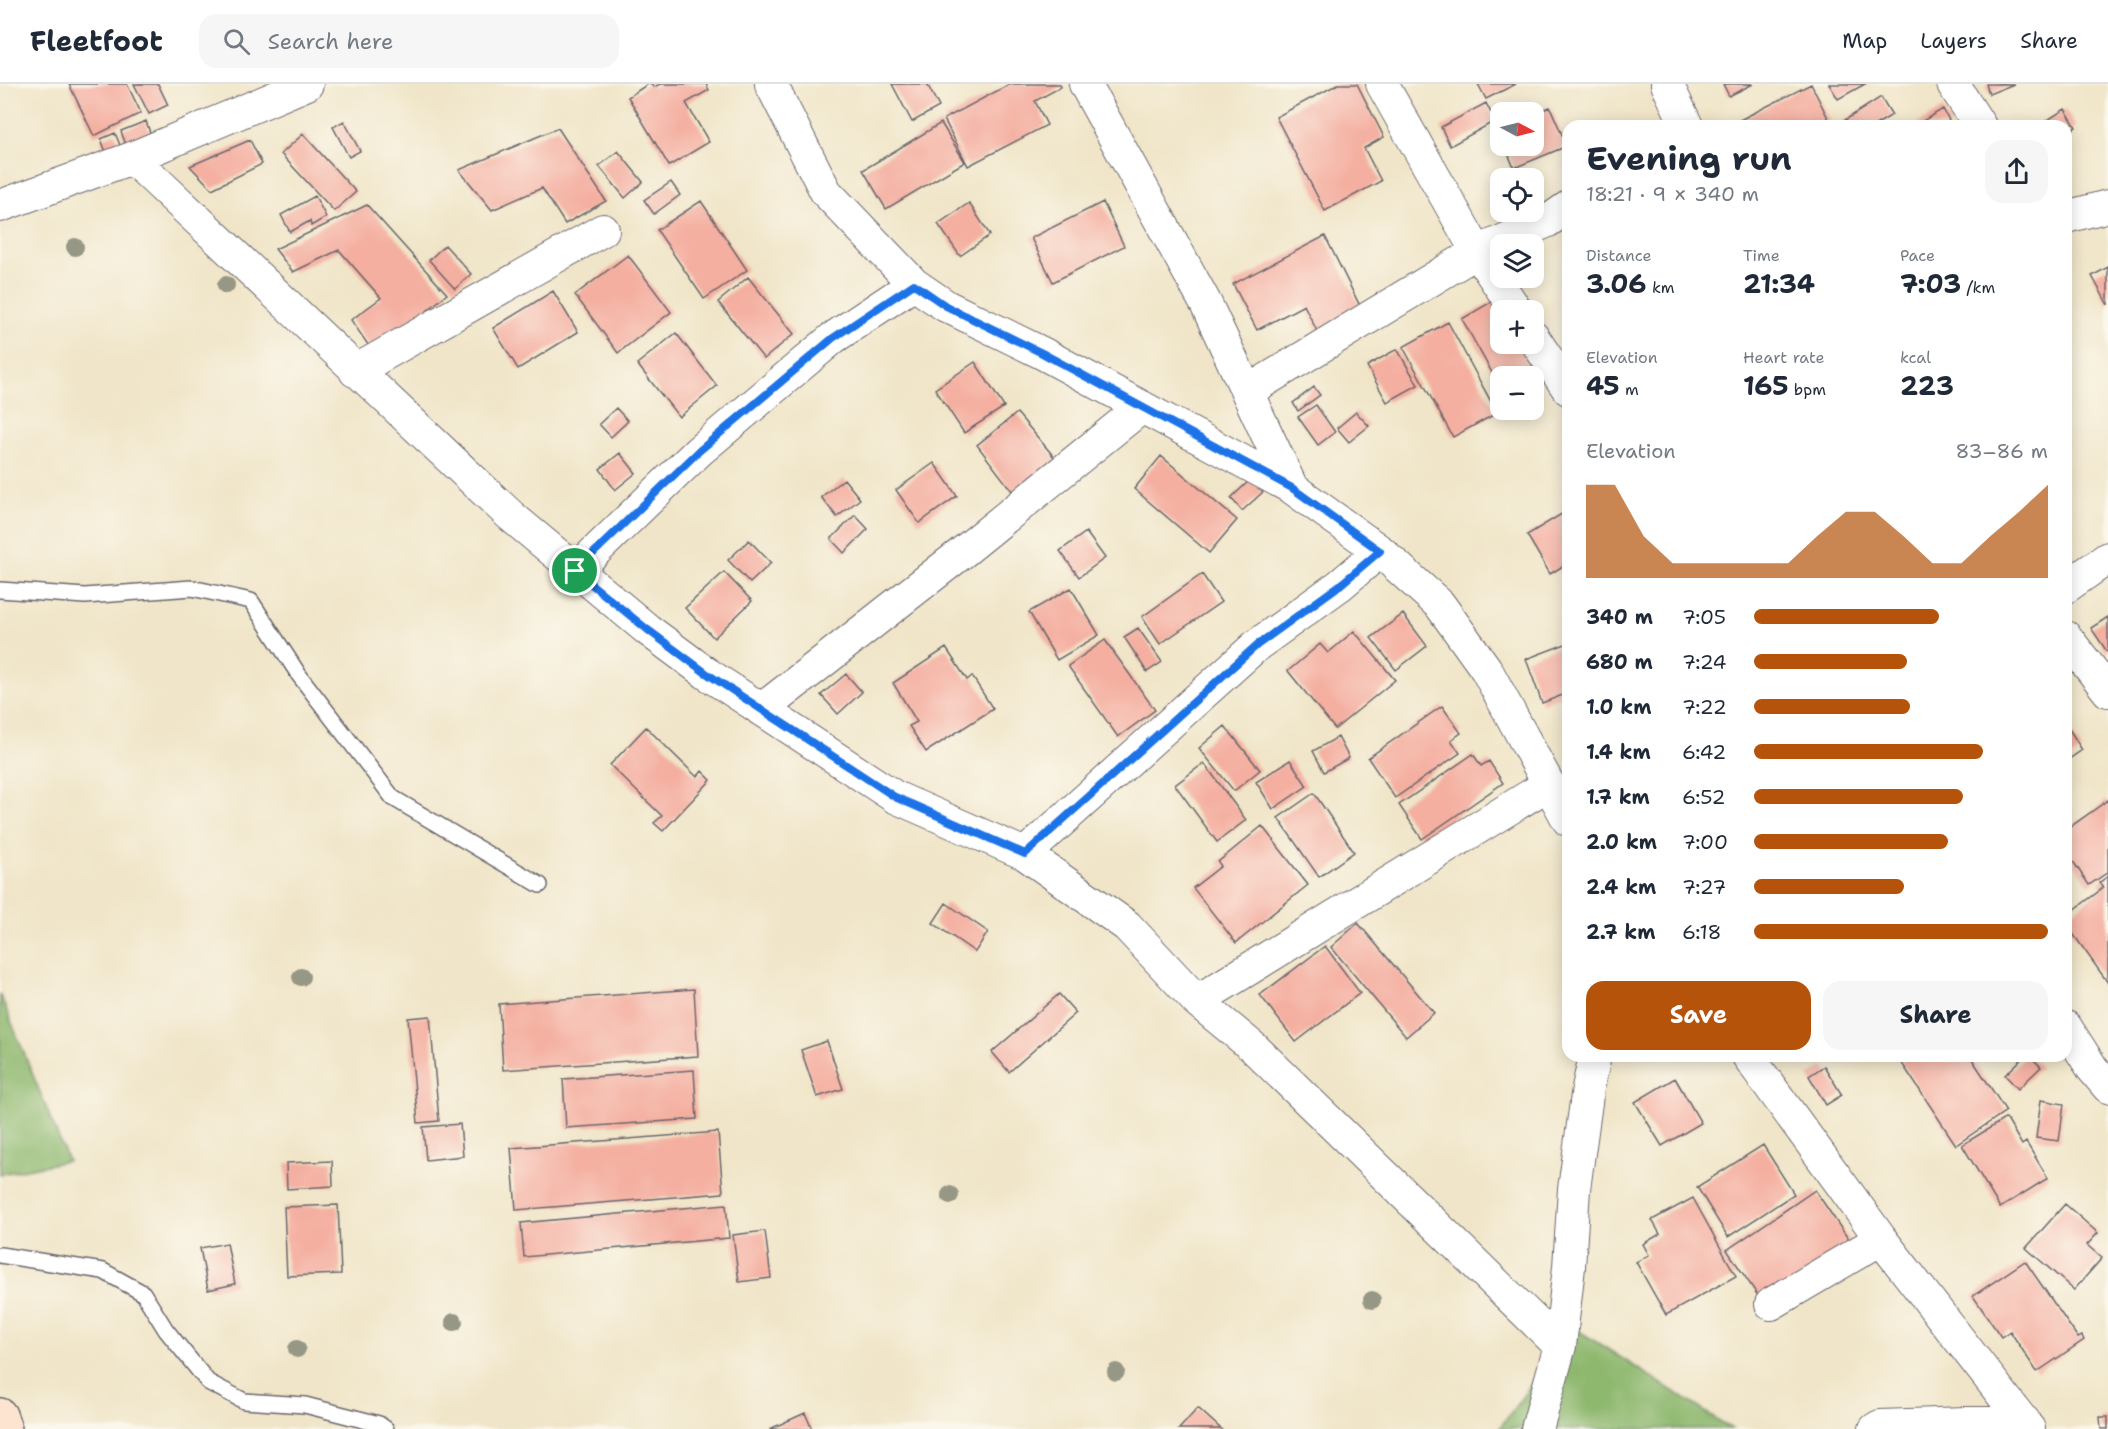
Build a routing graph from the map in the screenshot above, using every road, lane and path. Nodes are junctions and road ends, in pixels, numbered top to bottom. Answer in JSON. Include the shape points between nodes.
{"nodes":[{"id":1,"x":307,"y":84,"type":"edge"},
{"id":2,"x":771,"y":84,"type":"edge"},
{"id":3,"x":1085,"y":84,"type":"edge"},
{"id":4,"x":1382,"y":84,"type":"edge"},
{"id":5,"x":1667,"y":84,"type":"edge"},
{"id":6,"x":1953,"y":84,"type":"edge"},
{"id":7,"x":1684,"y":120,"type":"edge"},
{"id":8,"x":1976,"y":120,"type":"edge"},
{"id":9,"x":132,"y":158,"type":"junction"},
{"id":10,"x":0,"y":206,"type":"edge"},
{"id":11,"x":2108,"y":206,"type":"edge"},
{"id":12,"x":1562,"y":211,"type":"edge"},
{"id":13,"x":2072,"y":215,"type":"edge"},
{"id":14,"x":603,"y":230,"type":"dead end"},
{"id":15,"x":1477,"y":252,"type":"junction"},
{"id":16,"x":914,"y":284,"type":"junction"},
{"id":17,"x":1509,"y":300,"type":"edge"},
{"id":18,"x":1544,"y":354,"type":"edge"},
{"id":19,"x":356,"y":371,"type":"junction"},
{"id":20,"x":1562,"y":381,"type":"edge"},
{"id":21,"x":1248,"y":391,"type":"junction"},
{"id":22,"x":1142,"y":407,"type":"junction"},
{"id":23,"x":1292,"y":488,"type":"junction"},
{"id":24,"x":1380,"y":551,"type":"junction"},
{"id":25,"x":2108,"y":558,"type":"edge"},
{"id":26,"x":575,"y":571,"type":"junction"},
{"id":27,"x":2072,"y":583,"type":"edge"},
{"id":28,"x":0,"y":590,"type":"edge"},
{"id":29,"x":2072,"y":645,"type":"edge"},
{"id":30,"x":2108,"y":691,"type":"edge"},
{"id":31,"x":761,"y":710,"type":"junction"},
{"id":32,"x":1550,"y":784,"type":"junction"},
{"id":33,"x":1562,"y":808,"type":"edge"},
{"id":34,"x":1025,"y":854,"type":"junction"},
{"id":35,"x":540,"y":885,"type":"dead end"},
{"id":36,"x":1197,"y":1001,"type":"junction"},
{"id":37,"x":2072,"y":1037,"type":"edge"},
{"id":38,"x":1594,"y":1062,"type":"edge"},
{"id":39,"x":1752,"y":1062,"type":"edge"},
{"id":40,"x":2108,"y":1087,"type":"edge"},
{"id":41,"x":1881,"y":1239,"type":"junction"},
{"id":42,"x":0,"y":1255,"type":"edge"},
{"id":43,"x":1771,"y":1304,"type":"dead end"},
{"id":44,"x":1560,"y":1346,"type":"junction"},
{"id":45,"x":0,"y":1415,"type":"edge"},
{"id":46,"x":2027,"y":1425,"type":"edge"},
{"id":47,"x":5,"y":1429,"type":"edge"},
{"id":48,"x":386,"y":1429,"type":"edge"},
{"id":49,"x":1537,"y":1429,"type":"edge"},
{"id":50,"x":1875,"y":1429,"type":"edge"}],
"edges":[{"from":1,"to":9,"type":"street"},
{"from":2,"to":16,"type":"street","via":[[825,192]]},
{"from":3,"to":21,"type":"street","via":[[1206,304]]},
{"from":4,"to":15,"type":"street"},
{"from":5,"to":7,"type":"street"},
{"from":6,"to":8,"type":"street"},
{"from":9,"to":10,"type":"street"},
{"from":9,"to":19,"type":"street"},
{"from":11,"to":13,"type":"street"},
{"from":12,"to":15,"type":"street"},
{"from":14,"to":19,"type":"street"},
{"from":15,"to":17,"type":"street"},
{"from":15,"to":21,"type":"street"},
{"from":16,"to":22,"type":"street","via":[[946,306]]},
{"from":16,"to":26,"type":"street","via":[[833,338],[708,443]]},
{"from":18,"to":20,"type":"street"},
{"from":19,"to":26,"type":"street"},
{"from":21,"to":23,"type":"street"},
{"from":22,"to":23,"type":"street"},
{"from":22,"to":31,"type":"street"},
{"from":23,"to":24,"type":"street"},
{"from":24,"to":32,"type":"street","via":[[1440,605],[1486,669]]},
{"from":24,"to":34,"type":"street","via":[[1257,645]]},
{"from":25,"to":27,"type":"street"},
{"from":26,"to":31,"type":"street","via":[[648,630]]},
{"from":28,"to":35,"type":"lane","via":[[85,596],[192,588],[250,601],[299,675],[393,798]]},
{"from":29,"to":30,"type":"street"},
{"from":31,"to":34,"type":"street","via":[[895,797]]},
{"from":32,"to":33,"type":"street"},
{"from":32,"to":36,"type":"street"},
{"from":34,"to":36,"type":"street","via":[[1127,926]]},
{"from":36,"to":44,"type":"street","via":[[1254,1048]]},
{"from":37,"to":40,"type":"street"},
{"from":38,"to":44,"type":"street","via":[[1574,1189]]},
{"from":39,"to":41,"type":"street"},
{"from":41,"to":43,"type":"street"},
{"from":41,"to":46,"type":"street"},
{"from":42,"to":48,"type":"lane","via":[[103,1271],[143,1293],[166,1330],[208,1382],[244,1401],[305,1405]]},
{"from":44,"to":49,"type":"street"},
{"from":45,"to":47,"type":"street"},
{"from":46,"to":50,"type":"street"}]}
